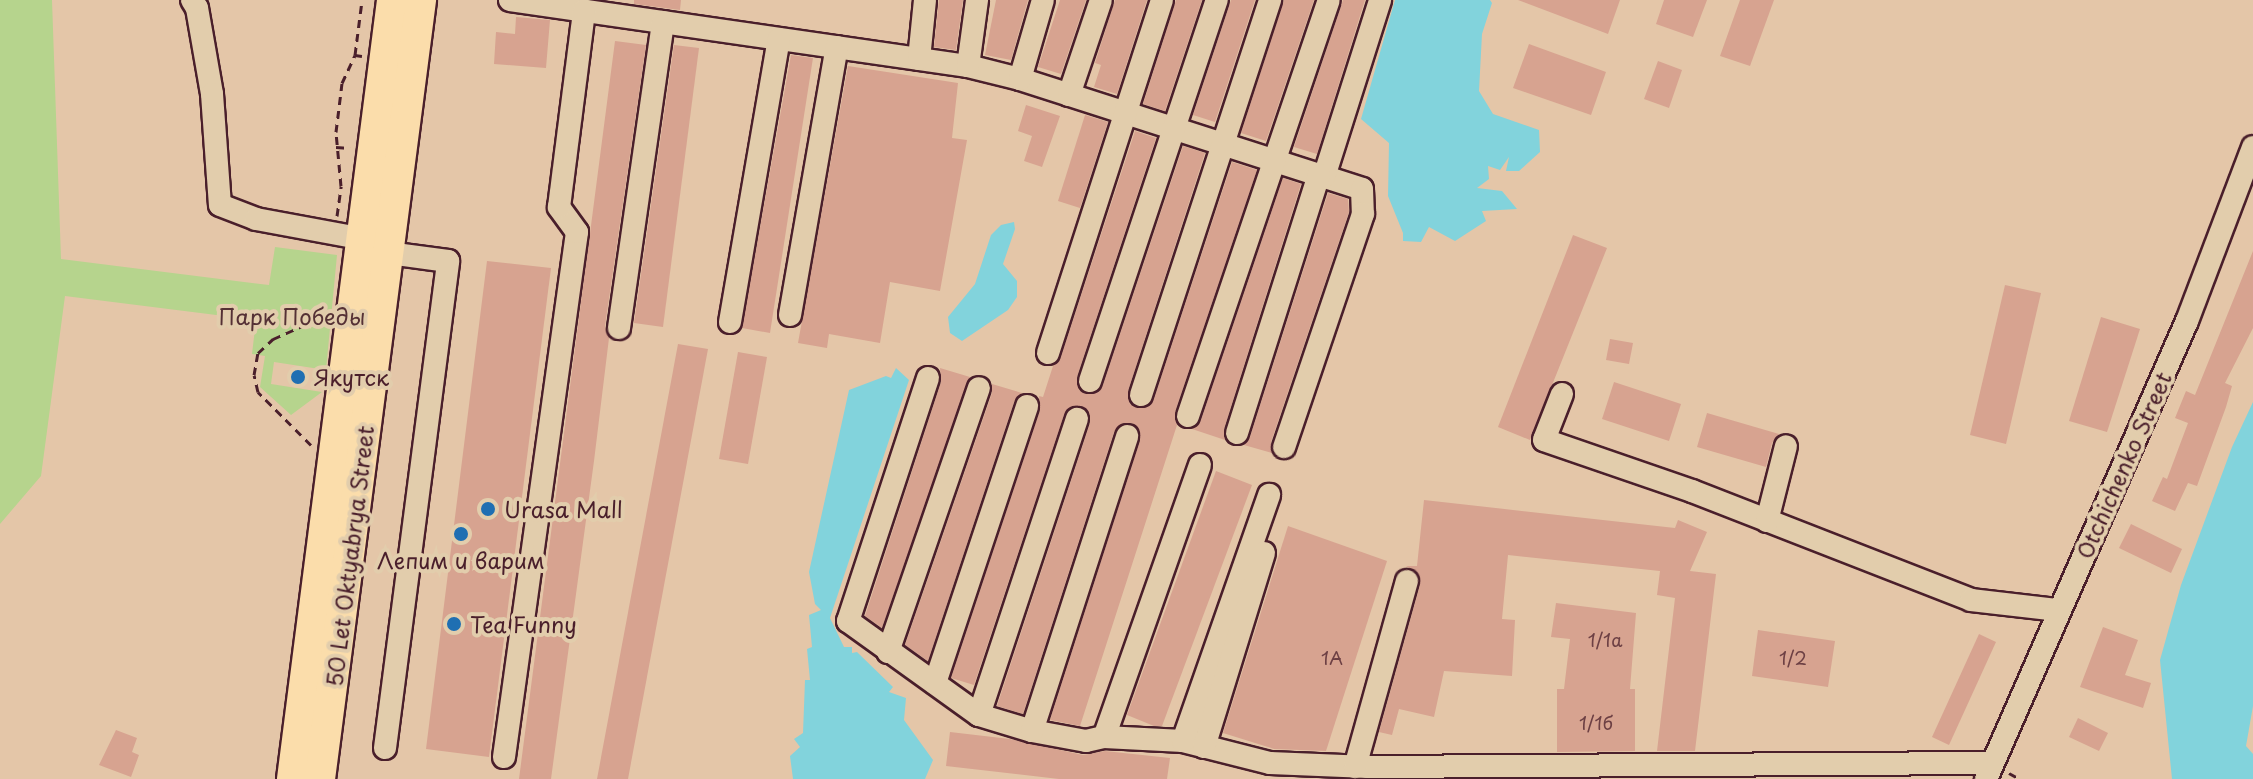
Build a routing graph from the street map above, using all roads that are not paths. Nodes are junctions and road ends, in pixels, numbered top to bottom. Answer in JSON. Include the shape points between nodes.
{"nodes":[{"id":1,"x":192,"y":0,"type":"edge"},
{"id":2,"x":392,"y":0,"type":"edge"},
{"id":3,"x":421,"y":0,"type":"edge"},
{"id":4,"x":510,"y":0,"type":"edge"},
{"id":5,"x":925,"y":0,"type":"edge"},
{"id":6,"x":977,"y":0,"type":"edge"},
{"id":7,"x":1043,"y":0,"type":"edge"},
{"id":8,"x":1101,"y":0,"type":"edge"},
{"id":9,"x":1162,"y":0,"type":"edge"},
{"id":10,"x":1217,"y":0,"type":"edge"},
{"id":11,"x":1270,"y":0,"type":"edge"},
{"id":12,"x":1329,"y":0,"type":"edge"},
{"id":13,"x":1380,"y":0,"type":"edge"},
{"id":14,"x":584,"y":11,"type":"junction"},
{"id":15,"x":663,"y":22,"type":"junction"},
{"id":16,"x":779,"y":39,"type":"junction"},
{"id":17,"x":837,"y":47,"type":"junction"},
{"id":18,"x":919,"y":59,"type":"junction"},
{"id":19,"x":968,"y":66,"type":"junction"},
{"id":20,"x":1020,"y":79,"type":"junction"},
{"id":21,"x":1069,"y":95,"type":"junction"},
{"id":22,"x":1126,"y":113,"type":"junction"},
{"id":23,"x":1174,"y":129,"type":"junction"},
{"id":24,"x":1222,"y":144,"type":"junction"},
{"id":25,"x":2253,"y":147,"type":"edge"},
{"id":26,"x":1272,"y":160,"type":"junction"},
{"id":27,"x":1321,"y":176,"type":"junction"},
{"id":28,"x":2246,"y":193,"type":"edge"},
{"id":29,"x":376,"y":246,"type":"junction"},
{"id":30,"x":790,"y":315,"type":"dead end"},
{"id":31,"x":730,"y":322,"type":"dead end"},
{"id":32,"x":619,"y":328,"type":"dead end"},
{"id":33,"x":1048,"y":353,"type":"dead end"},
{"id":34,"x":928,"y":378,"type":"dead end"},
{"id":35,"x":1090,"y":381,"type":"dead end"},
{"id":36,"x":979,"y":388,"type":"dead end"},
{"id":37,"x":1562,"y":394,"type":"dead end"},
{"id":38,"x":1141,"y":395,"type":"dead end"},
{"id":39,"x":1027,"y":406,"type":"dead end"},
{"id":40,"x":1188,"y":416,"type":"dead end"},
{"id":41,"x":1077,"y":419,"type":"dead end"},
{"id":42,"x":1237,"y":433,"type":"dead end"},
{"id":43,"x":1127,"y":436,"type":"dead end"},
{"id":44,"x":1786,"y":446,"type":"dead end"},
{"id":45,"x":1284,"y":447,"type":"dead end"},
{"id":46,"x":1200,"y":465,"type":"dead end"},
{"id":47,"x":1269,"y":495,"type":"dead end"},
{"id":48,"x":1767,"y":521,"type":"junction"},
{"id":49,"x":1272,"y":528,"type":"dead end"},
{"id":50,"x":1407,"y":581,"type":"dead end"},
{"id":51,"x":2058,"y":610,"type":"junction"},
{"id":52,"x":888,"y":652,"type":"junction"},
{"id":53,"x":935,"y":683,"type":"junction"},
{"id":54,"x":979,"y":715,"type":"junction"},
{"id":55,"x":1032,"y":731,"type":"junction"},
{"id":56,"x":1104,"y":737,"type":"junction"},
{"id":57,"x":1193,"y":744,"type":"junction"},
{"id":58,"x":385,"y":748,"type":"dead end"},
{"id":59,"x":504,"y":757,"type":"dead end"},
{"id":60,"x":1355,"y":767,"type":"junction"},
{"id":61,"x":1989,"y":771,"type":"edge"},
{"id":62,"x":292,"y":779,"type":"edge"},
{"id":63,"x":320,"y":779,"type":"edge"}],
"edges":[{"from":1,"to":29,"type":"street","via":[[212,94],[220,205],[256,219]]},
{"from":2,"to":29,"type":"main road","name":"50 Let Oktyabrya Street"},
{"from":3,"to":29,"type":"main road","name":"50 Let Oktyabrya Street"},
{"from":4,"to":14,"type":"street"},
{"from":5,"to":18,"type":"street"},
{"from":6,"to":19,"type":"street"},
{"from":7,"to":20,"type":"street"},
{"from":8,"to":21,"type":"street"},
{"from":9,"to":22,"type":"street"},
{"from":10,"to":23,"type":"street"},
{"from":11,"to":24,"type":"street"},
{"from":12,"to":26,"type":"street"},
{"from":13,"to":27,"type":"street"},
{"from":14,"to":15,"type":"street"},
{"from":14,"to":59,"type":"street","via":[[559,207],[577,232]]},
{"from":15,"to":16,"type":"street"},
{"from":15,"to":32,"type":"street"},
{"from":16,"to":17,"type":"street"},
{"from":16,"to":31,"type":"street"},
{"from":17,"to":18,"type":"street"},
{"from":17,"to":30,"type":"street"},
{"from":18,"to":19,"type":"street"},
{"from":19,"to":20,"type":"street"},
{"from":20,"to":21,"type":"street"},
{"from":21,"to":22,"type":"street"},
{"from":22,"to":23,"type":"street"},
{"from":22,"to":33,"type":"street"},
{"from":23,"to":24,"type":"street"},
{"from":23,"to":35,"type":"street"},
{"from":24,"to":26,"type":"street"},
{"from":24,"to":38,"type":"street"},
{"from":25,"to":28,"type":"street","name":"Otchichenko Street"},
{"from":26,"to":27,"type":"street"},
{"from":26,"to":40,"type":"street"},
{"from":27,"to":42,"type":"street"},
{"from":27,"to":45,"type":"street","via":[[1362,189],[1363,214]]},
{"from":28,"to":51,"type":"street","name":"Otchichenko Street"},
{"from":29,"to":58,"type":"street","via":[[448,261]]},
{"from":29,"to":62,"type":"main road","name":"50 Let Oktyabrya Street"},
{"from":29,"to":63,"type":"main road","name":"50 Let Oktyabrya Street"},
{"from":34,"to":52,"type":"street","via":[[848,621]]},
{"from":36,"to":52,"type":"street"},
{"from":37,"to":48,"type":"street","via":[[1544,440]]},
{"from":39,"to":53,"type":"street"},
{"from":41,"to":54,"type":"street"},
{"from":43,"to":55,"type":"street"},
{"from":44,"to":48,"type":"street"},
{"from":46,"to":56,"type":"street"},
{"from":47,"to":57,"type":"street"},
{"from":48,"to":51,"type":"street","via":[[1971,600]]},
{"from":49,"to":57,"type":"street"},
{"from":50,"to":60,"type":"street"},
{"from":51,"to":61,"type":"street","name":"Otchichenko Street"},
{"from":52,"to":53,"type":"street"},
{"from":53,"to":54,"type":"street"},
{"from":54,"to":55,"type":"street"},
{"from":55,"to":56,"type":"street","via":[[1086,741]]},
{"from":56,"to":57,"type":"street"},
{"from":57,"to":60,"type":"street","via":[[1270,763]]},
{"from":60,"to":61,"type":"street"}]}
